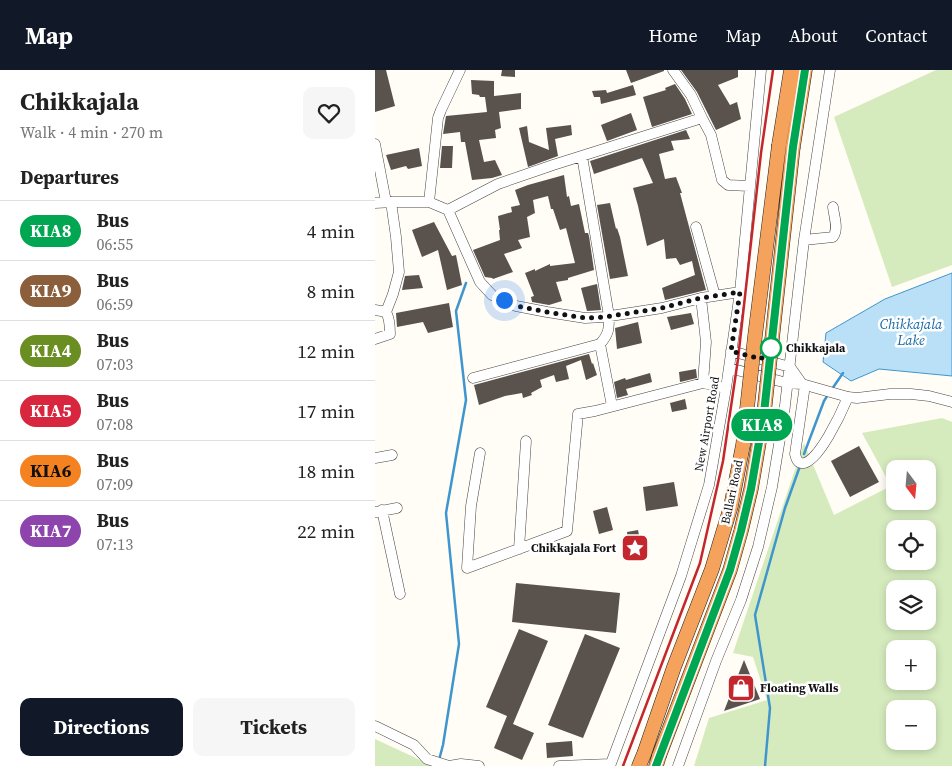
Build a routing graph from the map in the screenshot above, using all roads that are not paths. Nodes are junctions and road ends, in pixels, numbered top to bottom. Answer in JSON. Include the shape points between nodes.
{"nodes":[{"id":1,"x":460,"y":70,"type":"edge"},
{"id":2,"x":673,"y":70,"type":"edge"},
{"id":3,"x":761,"y":70,"type":"edge"},
{"id":4,"x":791,"y":70,"type":"edge"},
{"id":5,"x":805,"y":70,"type":"edge"},
{"id":6,"x":830,"y":70,"type":"edge"},
{"id":7,"x":702,"y":118,"type":"junction"},
{"id":8,"x":375,"y":144,"type":"edge"},
{"id":9,"x":582,"y":156,"type":"junction"},
{"id":10,"x":749,"y":186,"type":"junction"},
{"id":11,"x":384,"y":202,"type":"edge"},
{"id":12,"x":429,"y":202,"type":"junction"},
{"id":13,"x":833,"y":208,"type":"dead end"},
{"id":14,"x":449,"y":210,"type":"junction"},
{"id":15,"x":696,"y":228,"type":"dead end"},
{"id":16,"x":804,"y":240,"type":"junction"},
{"id":17,"x":740,"y":292,"type":"junction"},
{"id":18,"x":715,"y":296,"type":"junction"},
{"id":19,"x":701,"y":298,"type":"junction"},
{"id":20,"x":375,"y":310,"type":"edge"},
{"id":21,"x":386,"y":312,"type":"junction"},
{"id":22,"x":609,"y":316,"type":"junction"},
{"id":23,"x":375,"y":339,"type":"edge"},
{"id":24,"x":600,"y":344,"type":"junction"},
{"id":25,"x":731,"y":351,"type":"junction"},
{"id":26,"x":790,"y":367,"type":"junction"},
{"id":27,"x":729,"y":368,"type":"junction"},
{"id":28,"x":473,"y":378,"type":"dead end"},
{"id":29,"x":703,"y":383,"type":"junction"},
{"id":30,"x":787,"y":383,"type":"junction"},
{"id":31,"x":804,"y":384,"type":"junction"},
{"id":32,"x":726,"y":388,"type":"junction"},
{"id":33,"x":848,"y":397,"type":"junction"},
{"id":34,"x":952,"y":402,"type":"edge"},
{"id":35,"x":613,"y":406,"type":"junction"},
{"id":36,"x":526,"y":441,"type":"dead end"},
{"id":37,"x":481,"y":452,"type":"dead end"},
{"id":38,"x":392,"y":455,"type":"dead end"},
{"id":39,"x":375,"y":458,"type":"edge"},
{"id":40,"x":397,"y":508,"type":"dead end"},
{"id":41,"x":379,"y":511,"type":"edge"},
{"id":42,"x":519,"y":549,"type":"junction"},
{"id":43,"x":400,"y":594,"type":"dead end"},
{"id":44,"x":375,"y":726,"type":"edge"},
{"id":45,"x":641,"y":760,"type":"edge"},
{"id":46,"x":657,"y":761,"type":"edge"},
{"id":47,"x":610,"y":765,"type":"edge"},
{"id":48,"x":479,"y":766,"type":"edge"},
{"id":49,"x":559,"y":766,"type":"edge"},
{"id":50,"x":678,"y":766,"type":"edge"}],
"edges":[{"from":1,"to":12,"type":"street","via":[[438,118]]},
{"from":2,"to":7,"type":"street"},
{"from":3,"to":10,"type":"street","name":"New Airport Road"},
{"from":4,"to":45,"type":"highway","name":"Ballari Road","bridge":true,"via":[[743,445],[731,506],[712,569]]},
{"from":5,"to":46,"type":"highway","name":"Ballari Road","bridge":true,"via":[[793,147],[764,413],[751,489],[730,570]]},
{"from":6,"to":16,"type":"street"},
{"from":7,"to":9,"type":"street"},
{"from":7,"to":10,"type":"street","via":[[711,135],[722,180],[728,185]]},
{"from":8,"to":11,"type":"street"},
{"from":9,"to":14,"type":"street","via":[[498,184]]},
{"from":9,"to":22,"type":"street"},
{"from":10,"to":17,"type":"street","name":"New Airport Road"},
{"from":11,"to":12,"type":"street"},
{"from":11,"to":21,"type":"street","via":[[396,237],[399,272]]},
{"from":12,"to":14,"type":"street"},
{"from":13,"to":16,"type":"street","via":[[835,235]]},
{"from":14,"to":22,"type":"street","via":[[480,282],[492,295],[516,306],[547,312],[585,318]]},
{"from":15,"to":18,"type":"street"},
{"from":16,"to":26,"type":"street"},
{"from":17,"to":18,"type":"street"},
{"from":17,"to":25,"type":"street","name":"New Airport Road"},
{"from":18,"to":19,"type":"street"},
{"from":19,"to":22,"type":"street"},
{"from":19,"to":29,"type":"street","via":[[706,342]]},
{"from":20,"to":21,"type":"street"},
{"from":21,"to":23,"type":"street","via":[[390,334]]},
{"from":22,"to":24,"type":"street","via":[[607,337]]},
{"from":24,"to":28,"type":"street"},
{"from":24,"to":35,"type":"street"},
{"from":25,"to":26,"type":"street"},
{"from":25,"to":27,"type":"street","name":"New Airport Road"},
{"from":26,"to":30,"type":"street"},
{"from":26,"to":31,"type":"street"},
{"from":27,"to":30,"type":"street"},
{"from":27,"to":32,"type":"street","name":"New Airport Road"},
{"from":29,"to":32,"type":"street"},
{"from":29,"to":35,"type":"street"},
{"from":30,"to":31,"type":"street"},
{"from":30,"to":50,"type":"street","via":[[758,547]]},
{"from":31,"to":33,"type":"street"},
{"from":31,"to":33,"type":"street","via":[[795,454],[800,463],[810,460],[819,450]]},
{"from":32,"to":47,"type":"street","name":"New Airport Road","via":[[709,486],[681,576]]},
{"from":33,"to":34,"type":"street","via":[[911,394]]},
{"from":35,"to":42,"type":"street","via":[[577,414],[567,531]]},
{"from":36,"to":42,"type":"street"},
{"from":37,"to":42,"type":"street","via":[[471,506],[467,568]]},
{"from":38,"to":39,"type":"street"},
{"from":40,"to":41,"type":"street"},
{"from":41,"to":43,"type":"street"},
{"from":44,"to":48,"type":"street","via":[[414,745],[427,759],[449,766]]},
{"from":47,"to":49,"type":"street"}]}
